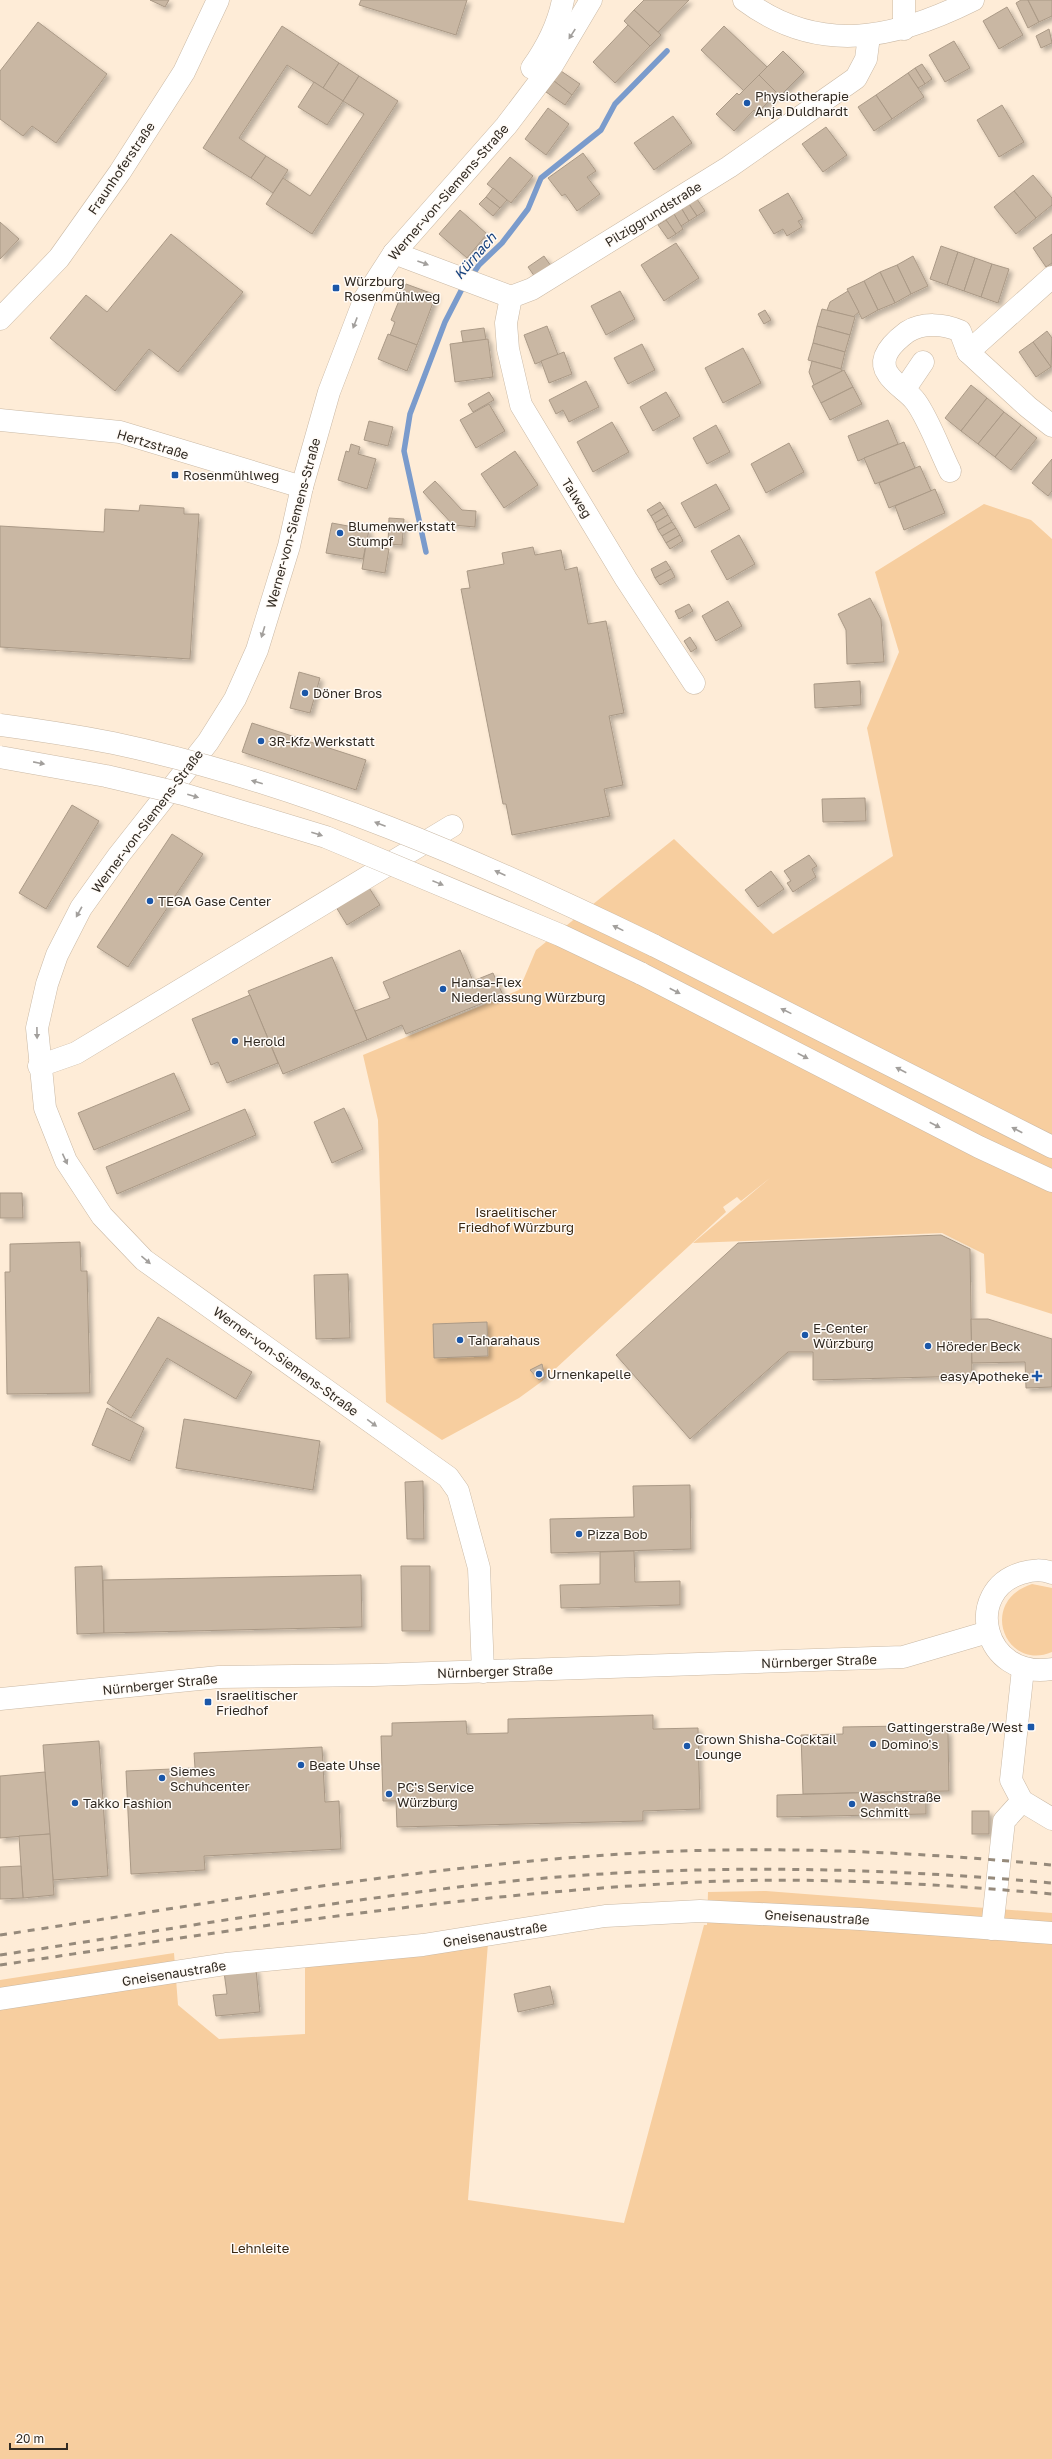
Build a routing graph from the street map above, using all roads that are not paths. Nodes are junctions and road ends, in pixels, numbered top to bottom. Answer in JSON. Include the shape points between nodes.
{"nodes":[{"id":1,"x":218,"y":0,"type":"edge"},
{"id":2,"x":563,"y":0,"type":"edge"},
{"id":3,"x":591,"y":0,"type":"edge"},
{"id":4,"x":744,"y":0,"type":"edge"},
{"id":5,"x":904,"y":0,"type":"edge"},
{"id":6,"x":972,"y":0,"type":"edge"},
{"id":7,"x":904,"y":30,"type":"junction"},
{"id":8,"x":869,"y":36,"type":"junction"},
{"id":9,"x":506,"y":126,"type":"junction"},
{"id":10,"x":394,"y":252,"type":"junction"},
{"id":11,"x":1052,"y":277,"type":"edge"},
{"id":12,"x":511,"y":297,"type":"junction"},
{"id":13,"x":0,"y":319,"type":"edge"},
{"id":14,"x":968,"y":352,"type":"junction"},
{"id":15,"x":923,"y":362,"type":"dead end"},
{"id":16,"x":904,"y":390,"type":"junction"},
{"id":17,"x":0,"y":420,"type":"edge"},
{"id":18,"x":1052,"y":426,"type":"edge"},
{"id":19,"x":950,"y":471,"type":"dead end"},
{"id":20,"x":302,"y":487,"type":"junction"},
{"id":21,"x":694,"y":683,"type":"dead end"},
{"id":22,"x":0,"y":725,"type":"edge"},
{"id":23,"x":0,"y":757,"type":"edge"},
{"id":24,"x":452,"y":826,"type":"dead end"},
{"id":25,"x":39,"y":1066,"type":"junction"},
{"id":26,"x":1052,"y":1147,"type":"edge"},
{"id":27,"x":1052,"y":1181,"type":"edge"},
{"id":28,"x":1052,"y":1573,"type":"edge"},
{"id":29,"x":988,"y":1632,"type":"junction"},
{"id":30,"x":1023,"y":1669,"type":"junction"},
{"id":31,"x":1052,"y":1669,"type":"edge"},
{"id":32,"x":482,"y":1672,"type":"junction"},
{"id":33,"x":0,"y":1699,"type":"edge"},
{"id":34,"x":1022,"y":1801,"type":"junction"},
{"id":35,"x":1052,"y":1819,"type":"edge"},
{"id":36,"x":992,"y":1929,"type":"junction"},
{"id":37,"x":1052,"y":1933,"type":"edge"},
{"id":38,"x":0,"y":1999,"type":"edge"}],
"edges":[{"from":1,"to":13,"type":"main road","name":"Fraunhoferstraße","via":[[184,72],[120,172],[59,258]]},
{"from":2,"to":9,"type":"main road","via":[[560,18],[545,49],[526,76]]},
{"from":3,"to":9,"type":"main road","name":"Werner-von-Siemens-Straße","one_way":true,"via":[[553,64]]},
{"from":4,"to":8,"type":"main road","via":[[782,23],[807,32],[834,36]]},
{"from":5,"to":7,"type":"main road"},
{"from":6,"to":7,"type":"main road"},
{"from":7,"to":8,"type":"main road"},
{"from":8,"to":12,"type":"main road","name":"Pilziggrundstraße","via":[[866,59],[856,78],[729,167],[532,289]]},
{"from":9,"to":10,"type":"main road","name":"Werner-von-Siemens-Straße"},
{"from":10,"to":12,"type":"main road","one_way":true},
{"from":10,"to":20,"type":"main road","name":"Werner-von-Siemens-Straße","one_way":true,"via":[[365,298],[329,392]]},
{"from":11,"to":14,"type":"main road"},
{"from":12,"to":21,"type":"main road","name":"Talweg","via":[[506,323],[508,349],[521,405],[626,579]]},
{"from":14,"to":16,"type":"main road","via":[[960,331],[946,325],[912,330],[893,342],[885,358],[887,374]]},
{"from":14,"to":18,"type":"main road"},
{"from":15,"to":16,"type":"main road"},
{"from":16,"to":19,"type":"main road","via":[[916,402]]},
{"from":17,"to":20,"type":"main road","name":"Hertzstraße","via":[[120,432]]},
{"from":20,"to":25,"type":"main road","name":"Werner-von-Siemens-Straße","one_way":true,"via":[[289,546],[257,650],[235,699],[208,742],[118,855],[81,908],[57,955],[37,1028]]},
{"from":26,"to":22,"type":"main road","one_way":true,"bridge":true,"via":[[653,945],[487,868],[335,807],[199,765],[114,744]]},
{"from":23,"to":27,"type":"main road","one_way":true,"bridge":true,"via":[[106,776],[183,794],[326,837],[553,932],[640,973],[973,1144]]},
{"from":24,"to":25,"type":"main road","via":[[76,1053]]},
{"from":25,"to":32,"type":"main road","name":"Werner-von-Siemens-Straße","one_way":true,"via":[[45,1108],[66,1161],[102,1216],[144,1260],[448,1477],[458,1492],[479,1568]]},
{"from":28,"to":29,"type":"main road","via":[[1032,1570],[1015,1575],[1003,1583],[988,1608]]},
{"from":29,"to":30,"type":"main road","via":[[997,1651],[1008,1662]]},
{"from":29,"to":32,"type":"main road","name":"Nürnberger Straße","via":[[903,1657]]},
{"from":30,"to":31,"type":"main road"},
{"from":30,"to":34,"type":"main road","via":[[1011,1780]]},
{"from":32,"to":33,"type":"main road","name":"Nürnberger Straße","via":[[219,1677]]},
{"from":34,"to":35,"type":"main road"},
{"from":34,"to":36,"type":"main road","via":[[1004,1821]]},
{"from":36,"to":37,"type":"main road","name":"Gneisenaustraße"},
{"from":36,"to":38,"type":"main road","name":"Gneisenaustraße","via":[[860,1918],[700,1911],[605,1916],[423,1945],[226,1964]]}]}
